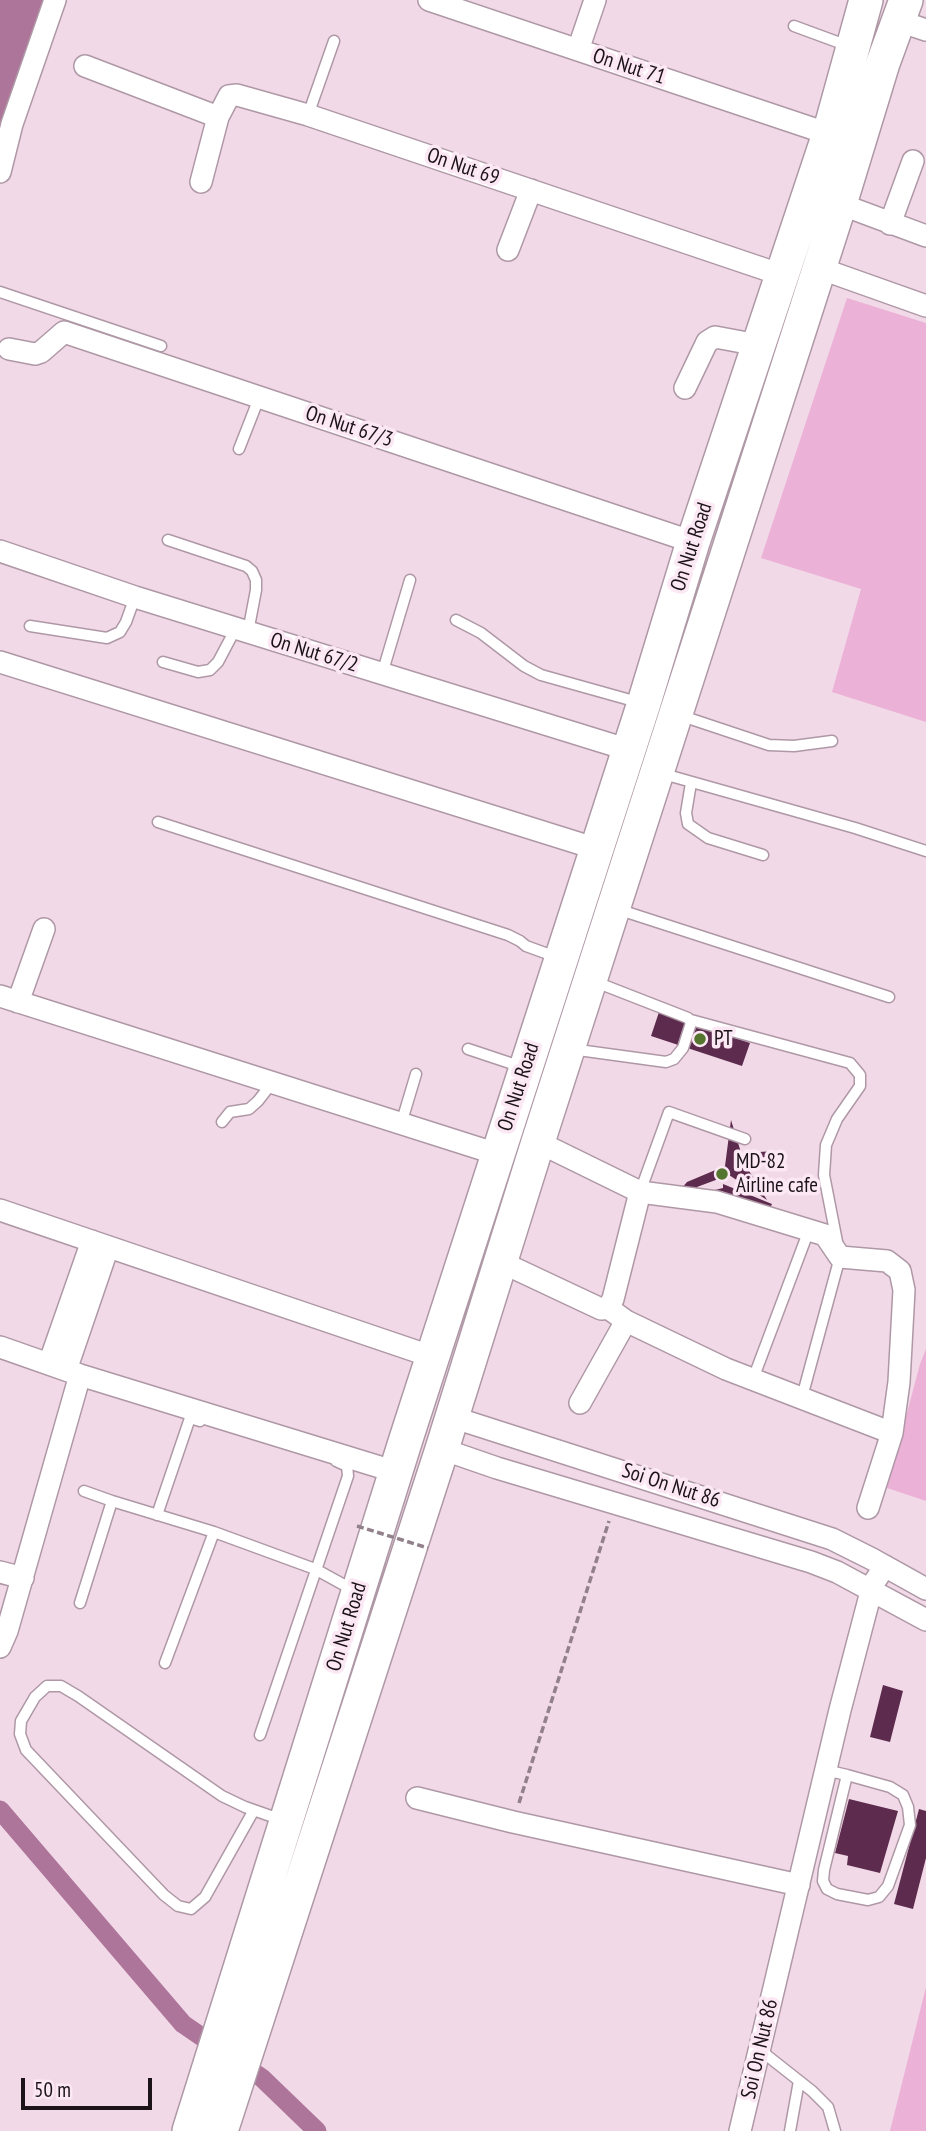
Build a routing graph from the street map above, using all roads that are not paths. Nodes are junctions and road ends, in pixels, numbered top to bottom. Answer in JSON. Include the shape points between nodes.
{"nodes":[{"id":1,"x":55,"y":0,"type":"edge"},
{"id":2,"x":429,"y":0,"type":"edge"},
{"id":3,"x":594,"y":0,"type":"edge"},
{"id":4,"x":866,"y":0,"type":"edge"},
{"id":5,"x":470,"y":7,"type":"edge"},
{"id":6,"x":901,"y":10,"type":"edge"},
{"id":7,"x":794,"y":26,"type":"dead end"},
{"id":8,"x":334,"y":41,"type":"dead end"},
{"id":9,"x":853,"y":45,"type":"junction"},
{"id":10,"x":578,"y":50,"type":"junction"},
{"id":11,"x":85,"y":66,"type":"dead end"},
{"id":12,"x":308,"y":114,"type":"junction"},
{"id":13,"x":218,"y":117,"type":"junction"},
{"id":14,"x":829,"y":134,"type":"junction"},
{"id":15,"x":913,"y":161,"type":"dead end"},
{"id":16,"x":0,"y":172,"type":"edge"},
{"id":17,"x":201,"y":182,"type":"dead end"},
{"id":18,"x":531,"y":191,"type":"junction"},
{"id":19,"x":840,"y":204,"type":"junction"},
{"id":20,"x":890,"y":224,"type":"junction"},
{"id":21,"x":926,"y":236,"type":"edge"},
{"id":22,"x":508,"y":250,"type":"dead end"},
{"id":23,"x":819,"y":268,"type":"junction"},
{"id":24,"x":782,"y":275,"type":"junction"},
{"id":25,"x":0,"y":292,"type":"edge"},
{"id":26,"x":926,"y":306,"type":"edge"},
{"id":27,"x":758,"y":345,"type":"junction"},
{"id":28,"x":161,"y":346,"type":"dead end"},
{"id":29,"x":9,"y":349,"type":"dead end"},
{"id":30,"x":685,"y":388,"type":"dead end"},
{"id":31,"x":259,"y":397,"type":"junction"},
{"id":32,"x":240,"y":449,"type":"dead end"},
{"id":33,"x":168,"y":540,"type":"dead end"},
{"id":34,"x":693,"y":541,"type":"junction"},
{"id":35,"x":0,"y":551,"type":"edge"},
{"id":36,"x":410,"y":580,"type":"dead end"},
{"id":37,"x":135,"y":597,"type":"junction"},
{"id":38,"x":456,"y":620,"type":"dead end"},
{"id":39,"x":30,"y":626,"type":"dead end"},
{"id":40,"x":242,"y":630,"type":"junction"},
{"id":41,"x":0,"y":662,"type":"edge"},
{"id":42,"x":163,"y":662,"type":"dead end"},
{"id":43,"x":382,"y":674,"type":"junction"},
{"id":44,"x":644,"y":704,"type":"junction"},
{"id":45,"x":676,"y":714,"type":"junction"},
{"id":46,"x":832,"y":741,"type":"dead end"},
{"id":47,"x":629,"y":750,"type":"junction"},
{"id":48,"x":657,"y":772,"type":"junction"},
{"id":49,"x":691,"y":783,"type":"junction"},
{"id":50,"x":158,"y":822,"type":"dead end"},
{"id":51,"x":597,"y":849,"type":"junction"},
{"id":52,"x":926,"y":852,"type":"edge"},
{"id":53,"x":763,"y":855,"type":"dead end"},
{"id":54,"x":614,"y":909,"type":"junction"},
{"id":55,"x":44,"y":929,"type":"dead end"},
{"id":56,"x":562,"y":959,"type":"junction"},
{"id":57,"x":590,"y":980,"type":"junction"},
{"id":58,"x":889,"y":997,"type":"dead end"},
{"id":59,"x":9,"y":999,"type":"edge"},
{"id":60,"x":691,"y":1020,"type":"junction"},
{"id":61,"x":468,"y":1049,"type":"dead end"},
{"id":62,"x":568,"y":1049,"type":"junction"},
{"id":63,"x":525,"y":1068,"type":"junction"},
{"id":64,"x":416,"y":1074,"type":"dead end"},
{"id":65,"x":272,"y":1083,"type":"junction"},
{"id":66,"x":222,"y":1122,"type":"dead end"},
{"id":67,"x":401,"y":1124,"type":"junction"},
{"id":68,"x":745,"y":1139,"type":"dead end"},
{"id":69,"x":538,"y":1142,"type":"junction"},
{"id":70,"x":497,"y":1154,"type":"junction"},
{"id":71,"x":640,"y":1192,"type":"junction"},
{"id":72,"x":0,"y":1210,"type":"edge"},
{"id":73,"x":809,"y":1230,"type":"junction"},
{"id":74,"x":100,"y":1244,"type":"junction"},
{"id":75,"x":840,"y":1257,"type":"junction"},
{"id":76,"x":501,"y":1262,"type":"junction"},
{"id":77,"x":608,"y":1308,"type":"junction"},
{"id":78,"x":626,"y":1321,"type":"junction"},
{"id":79,"x":0,"y":1347,"type":"edge"},
{"id":80,"x":433,"y":1357,"type":"junction"},
{"id":81,"x":65,"y":1370,"type":"junction"},
{"id":82,"x":753,"y":1379,"type":"junction"},
{"id":83,"x":802,"y":1397,"type":"junction"},
{"id":84,"x":580,"y":1404,"type":"dead end"},
{"id":85,"x":416,"y":1408,"type":"junction"},
{"id":86,"x":452,"y":1417,"type":"junction"},
{"id":87,"x":892,"y":1433,"type":"junction"},
{"id":88,"x":406,"y":1439,"type":"junction"},
{"id":89,"x":442,"y":1449,"type":"junction"},
{"id":90,"x":396,"y":1472,"type":"junction"},
{"id":91,"x":84,"y":1491,"type":"dead end"},
{"id":92,"x":112,"y":1501,"type":"junction"},
{"id":93,"x":868,"y":1508,"type":"dead end"},
{"id":94,"x":157,"y":1515,"type":"junction"},
{"id":95,"x":214,"y":1532,"type":"junction"},
{"id":96,"x":886,"y":1566,"type":"junction"},
{"id":97,"x":315,"y":1569,"type":"junction"},
{"id":98,"x":0,"y":1572,"type":"edge"},
{"id":99,"x":23,"y":1578,"type":"junction"},
{"id":100,"x":926,"y":1589,"type":"edge"},
{"id":101,"x":871,"y":1591,"type":"junction"},
{"id":102,"x":358,"y":1592,"type":"junction"},
{"id":103,"x":80,"y":1603,"type":"dead end"},
{"id":104,"x":926,"y":1620,"type":"edge"},
{"id":105,"x":0,"y":1647,"type":"edge"},
{"id":106,"x":165,"y":1663,"type":"dead end"},
{"id":107,"x":260,"y":1735,"type":"dead end"},
{"id":108,"x":825,"y":1770,"type":"junction"},
{"id":109,"x":847,"y":1775,"type":"junction"},
{"id":110,"x":417,"y":1798,"type":"dead end"},
{"id":111,"x":254,"y":1810,"type":"junction"},
{"id":112,"x":286,"y":1821,"type":"junction"},
{"id":113,"x":799,"y":1885,"type":"junction"},
{"id":114,"x":252,"y":1984,"type":"junction"},
{"id":115,"x":760,"y":2050,"type":"junction"},
{"id":116,"x":799,"y":2081,"type":"junction"},
{"id":117,"x":189,"y":2131,"type":"edge"},
{"id":118,"x":221,"y":2131,"type":"edge"},
{"id":119,"x":740,"y":2131,"type":"edge"},
{"id":120,"x":790,"y":2131,"type":"edge"},
{"id":121,"x":835,"y":2131,"type":"edge"}],
"edges":[{"from":1,"to":16,"type":"street"},
{"from":2,"to":5,"type":"street","name":"On Nut 71"},
{"from":3,"to":10,"type":"street"},
{"from":4,"to":9,"type":"main road","name":"On Nut Road"},
{"from":5,"to":10,"type":"street","name":"On Nut 71"},
{"from":6,"to":9,"type":"main road","name":"On Nut Road"},
{"from":6,"to":19,"type":"main road","name":"On Nut Road"},
{"from":7,"to":9,"type":"lane"},
{"from":8,"to":12,"type":"lane"},
{"from":9,"to":14,"type":"main road","name":"On Nut Road"},
{"from":10,"to":14,"type":"street","name":"On Nut 71"},
{"from":11,"to":13,"type":"street"},
{"from":12,"to":13,"type":"street","name":"On Nut 69","via":[[237,94],[229,96]]},
{"from":12,"to":18,"type":"street","name":"On Nut 69"},
{"from":13,"to":17,"type":"street"},
{"from":14,"to":24,"type":"main road","name":"On Nut Road"},
{"from":15,"to":20,"type":"street"},
{"from":18,"to":22,"type":"street"},
{"from":18,"to":24,"type":"street","name":"On Nut 69"},
{"from":19,"to":20,"type":"street"},
{"from":19,"to":23,"type":"main road","name":"On Nut Road"},
{"from":20,"to":21,"type":"street"},
{"from":23,"to":26,"type":"street"},
{"from":23,"to":45,"type":"main road","name":"On Nut Road"},
{"from":24,"to":27,"type":"main road","name":"On Nut Road"},
{"from":25,"to":28,"type":"lane"},
{"from":27,"to":30,"type":"street","via":[[715,337],[707,342]]},
{"from":27,"to":34,"type":"main road","name":"On Nut Road"},
{"from":29,"to":31,"type":"street","name":"On Nut 67/3","via":[[35,354],[64,332]]},
{"from":31,"to":32,"type":"lane"},
{"from":31,"to":34,"type":"street","name":"On Nut 67/3"},
{"from":33,"to":40,"type":"lane","via":[[252,571],[256,590]]},
{"from":34,"to":44,"type":"main road","name":"On Nut Road"},
{"from":35,"to":37,"type":"street","name":"On Nut 67/2"},
{"from":36,"to":43,"type":"lane"},
{"from":37,"to":39,"type":"lane","via":[[120,632],[107,638]]},
{"from":37,"to":40,"type":"street","name":"On Nut 67/2"},
{"from":38,"to":44,"type":"lane","via":[[541,675]]},
{"from":40,"to":42,"type":"lane","via":[[210,670],[198,672]]},
{"from":40,"to":43,"type":"street","name":"On Nut 67/2"},
{"from":41,"to":51,"type":"street"},
{"from":43,"to":47,"type":"street","name":"On Nut 67/2"},
{"from":44,"to":47,"type":"main road","name":"On Nut Road"},
{"from":45,"to":46,"type":"lane","via":[[769,745]]},
{"from":45,"to":48,"type":"main road","name":"On Nut Road"},
{"from":47,"to":51,"type":"main road","name":"On Nut Road"},
{"from":48,"to":49,"type":"lane"},
{"from":48,"to":54,"type":"main road","name":"On Nut Road"},
{"from":49,"to":52,"type":"lane"},
{"from":49,"to":53,"type":"lane","via":[[688,824],[708,838]]},
{"from":50,"to":56,"type":"lane","via":[[508,935]]},
{"from":51,"to":56,"type":"main road","name":"On Nut Road"},
{"from":54,"to":57,"type":"main road","name":"On Nut Road"},
{"from":54,"to":58,"type":"lane"},
{"from":55,"to":59,"type":"street"},
{"from":56,"to":63,"type":"main road","name":"On Nut Road"},
{"from":57,"to":60,"type":"lane"},
{"from":57,"to":62,"type":"main road","name":"On Nut Road"},
{"from":59,"to":65,"type":"street"},
{"from":60,"to":62,"type":"lane","via":[[683,1048],[666,1062]]},
{"from":60,"to":75,"type":"lane","via":[[850,1063],[860,1074],[860,1086],[826,1145],[824,1175]]},
{"from":61,"to":63,"type":"lane"},
{"from":62,"to":69,"type":"main road","name":"On Nut Road"},
{"from":63,"to":70,"type":"main road","name":"On Nut Road"},
{"from":64,"to":67,"type":"lane"},
{"from":65,"to":66,"type":"lane","via":[[249,1109],[230,1112]]},
{"from":65,"to":67,"type":"street"},
{"from":67,"to":70,"type":"street"},
{"from":68,"to":71,"type":"lane","via":[[669,1112]]},
{"from":69,"to":71,"type":"street"},
{"from":69,"to":76,"type":"main road","name":"On Nut Road"},
{"from":70,"to":80,"type":"main road","name":"On Nut Road"},
{"from":71,"to":73,"type":"street","via":[[718,1202]]},
{"from":71,"to":77,"type":"street"},
{"from":72,"to":74,"type":"street"},
{"from":73,"to":75,"type":"street","via":[[825,1235]]},
{"from":73,"to":82,"type":"lane"},
{"from":74,"to":80,"type":"street"},
{"from":74,"to":81,"type":"street"},
{"from":75,"to":83,"type":"lane"},
{"from":75,"to":87,"type":"street","via":[[887,1261],[901,1271],[904,1290]]},
{"from":76,"to":77,"type":"street","via":[[601,1309]]},
{"from":76,"to":86,"type":"main road","name":"On Nut Road"},
{"from":77,"to":78,"type":"street"},
{"from":78,"to":82,"type":"street"},
{"from":78,"to":84,"type":"street"},
{"from":79,"to":81,"type":"street"},
{"from":80,"to":85,"type":"main road","name":"On Nut Road"},
{"from":81,"to":90,"type":"street"},
{"from":81,"to":99,"type":"street"},
{"from":82,"to":83,"type":"street"},
{"from":83,"to":87,"type":"street"},
{"from":85,"to":86,"type":"main road"},
{"from":85,"to":88,"type":"main road","name":"On Nut Road"},
{"from":86,"to":89,"type":"main road","name":"On Nut Road"},
{"from":86,"to":96,"type":"street","name":"Soi On Nut 86","via":[[832,1539]]},
{"from":87,"to":93,"type":"street"},
{"from":88,"to":89,"type":"main road"},
{"from":88,"to":90,"type":"main road","name":"On Nut Road"},
{"from":89,"to":101,"type":"street","name":"Soi On Nut 86","via":[[811,1562]]},
{"from":89,"to":114,"type":"main road","name":"On Nut Road"},
{"from":90,"to":102,"type":"main road","name":"On Nut Road"},
{"from":91,"to":92,"type":"lane"},
{"from":92,"to":94,"type":"lane"},
{"from":92,"to":103,"type":"lane"},
{"from":94,"to":95,"type":"lane"},
{"from":94,"to":97,"type":"lane","via":[[190,1418],[341,1462],[347,1466],[348,1476]]},
{"from":95,"to":97,"type":"lane"},
{"from":95,"to":106,"type":"lane"},
{"from":96,"to":100,"type":"street","name":"Soi On Nut 86"},
{"from":96,"to":101,"type":"street","name":"Soi On Nut 86"},
{"from":97,"to":102,"type":"lane"},
{"from":97,"to":107,"type":"lane"},
{"from":98,"to":99,"type":"street"},
{"from":99,"to":105,"type":"street"},
{"from":101,"to":104,"type":"street","name":"Soi On Nut 86"},
{"from":101,"to":108,"type":"street","name":"Soi On Nut 86"},
{"from":102,"to":112,"type":"main road","name":"On Nut Road"},
{"from":108,"to":109,"type":"lane"},
{"from":108,"to":113,"type":"street","name":"Soi On Nut 86"},
{"from":109,"to":109,"type":"lane","via":[[823,1881],[837,1894],[868,1900],[879,1897],[888,1886],[910,1825],[908,1807],[903,1795],[890,1787]]},
{"from":110,"to":113,"type":"street"},
{"from":111,"to":111,"type":"lane","via":[[205,1898],[191,1909],[178,1906],[26,1749],[21,1721],[41,1691],[61,1686],[222,1796]]},
{"from":111,"to":112,"type":"lane"},
{"from":112,"to":114,"type":"main road","name":"On Nut Road"},
{"from":113,"to":115,"type":"street","name":"Soi On Nut 86"},
{"from":114,"to":117,"type":"main road","name":"On Nut Road"},
{"from":114,"to":118,"type":"main road","name":"On Nut Road"},
{"from":115,"to":116,"type":"lane"},
{"from":115,"to":119,"type":"street","name":"Soi On Nut 86"},
{"from":116,"to":120,"type":"lane"},
{"from":116,"to":121,"type":"lane","via":[[828,2107]]}]}
